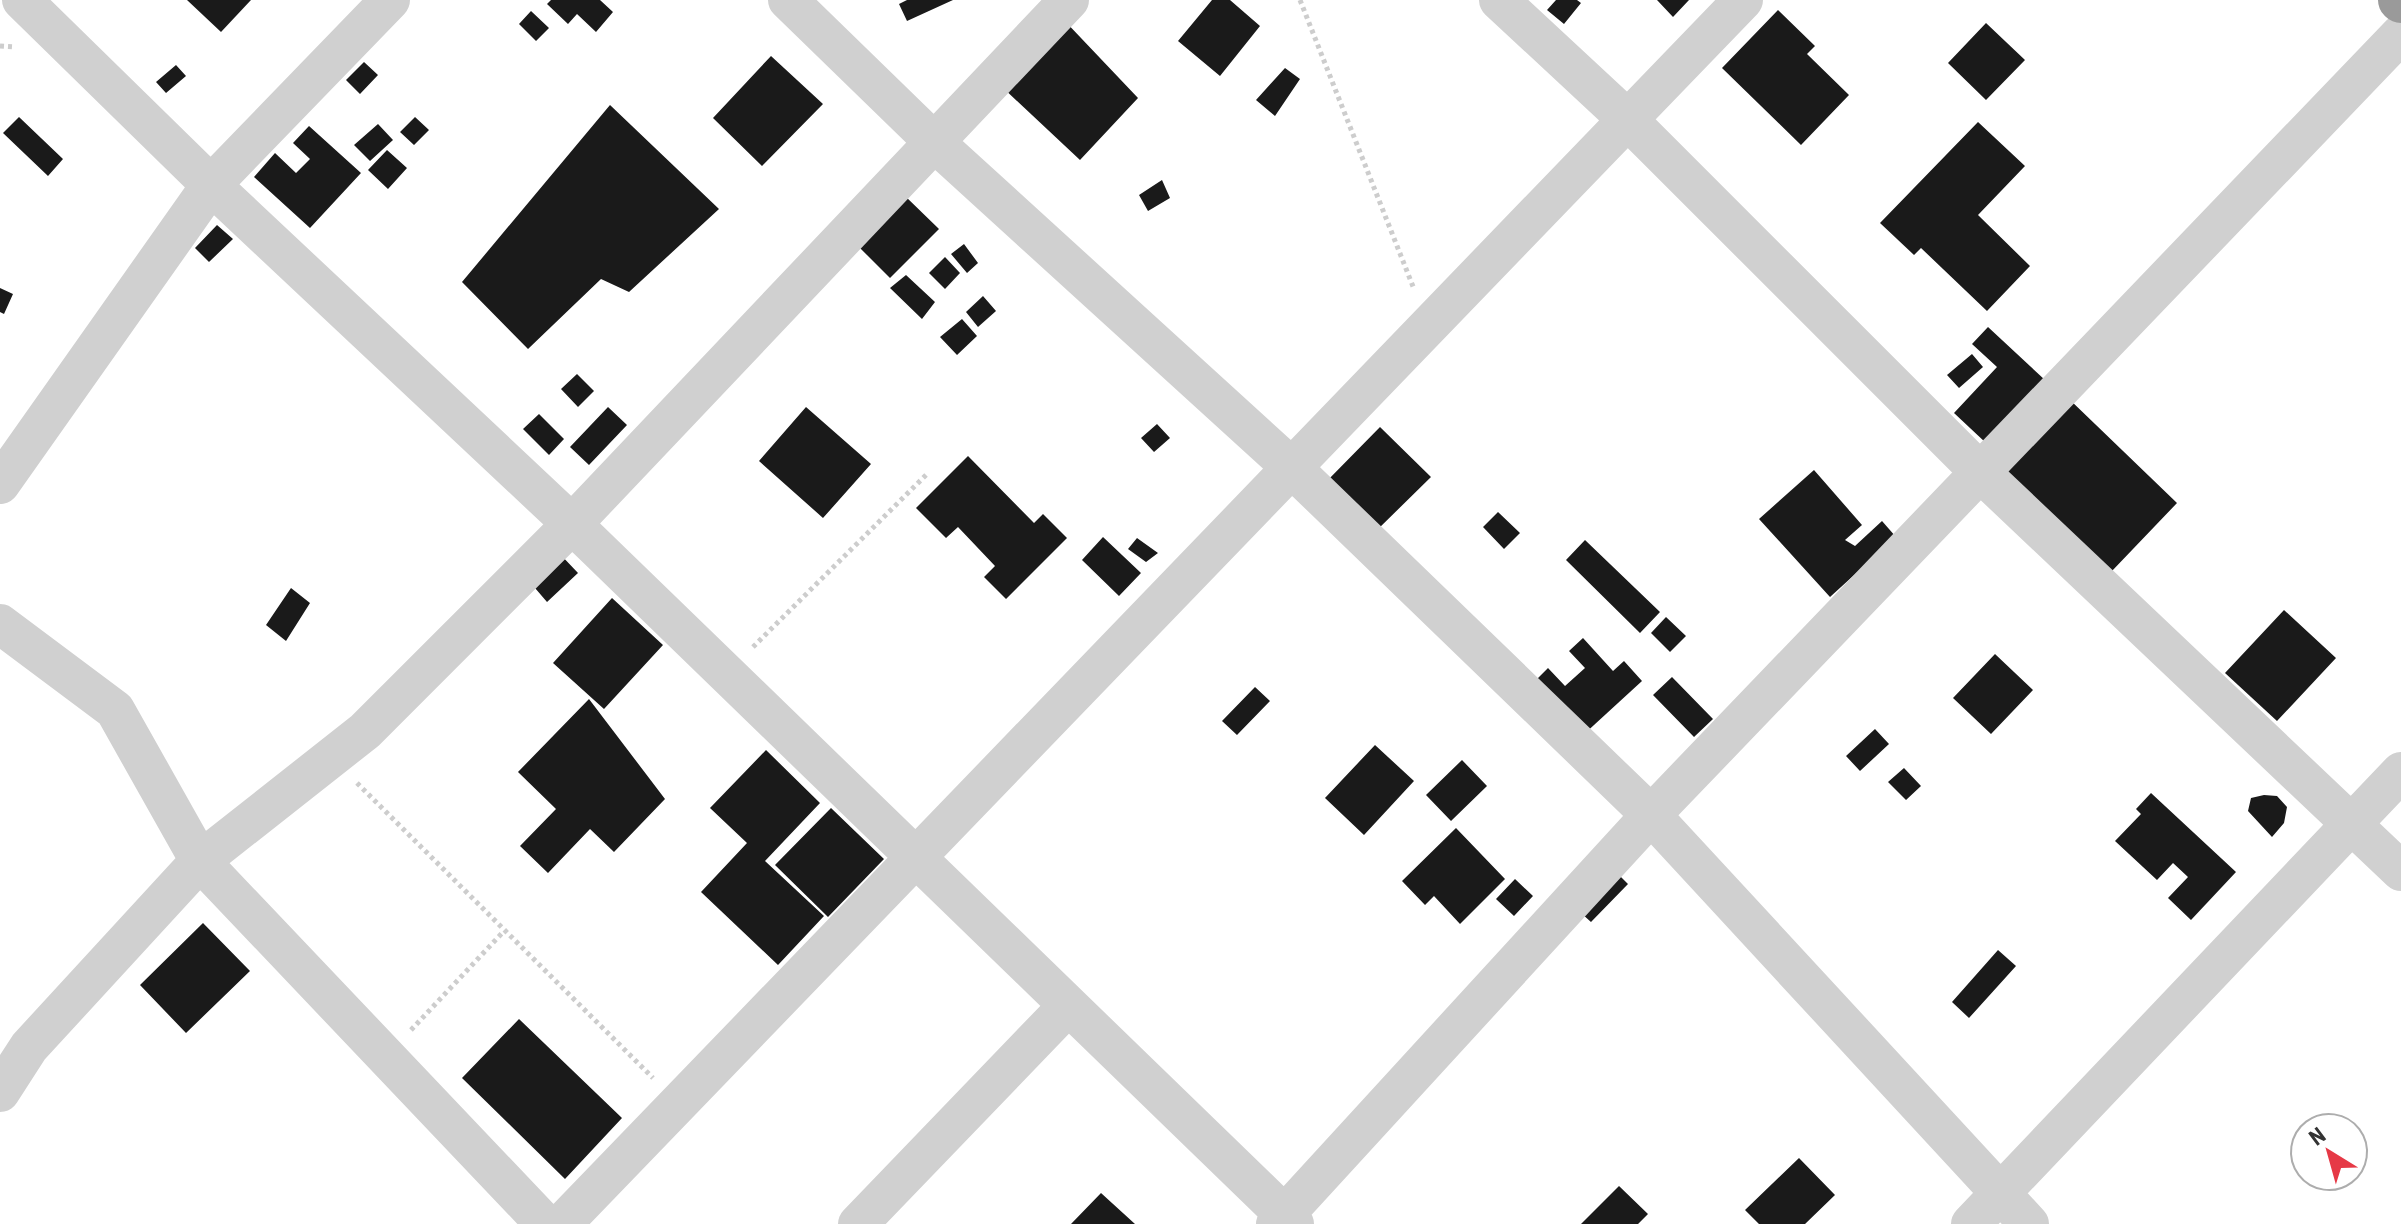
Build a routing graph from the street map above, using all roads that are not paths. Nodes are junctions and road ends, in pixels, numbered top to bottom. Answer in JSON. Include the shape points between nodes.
{"nodes":[{"id":1,"x":22,"y":0,"type":"edge"},
{"id":2,"x":390,"y":0,"type":"edge"},
{"id":3,"x":788,"y":0,"type":"edge"},
{"id":4,"x":1069,"y":0,"type":"edge"},
{"id":5,"x":1499,"y":0,"type":"edge"},
{"id":6,"x":1743,"y":0,"type":"edge"},
{"id":7,"x":2401,"y":34,"type":"edge"},
{"id":8,"x":1627,"y":119,"type":"junction"},
{"id":9,"x":933,"y":141,"type":"junction"},
{"id":10,"x":211,"y":185,"type":"junction"},
{"id":11,"x":1292,"y":468,"type":"junction"},
{"id":12,"x":1980,"y":472,"type":"junction"},
{"id":13,"x":0,"y":484,"type":"edge"},
{"id":14,"x":572,"y":524,"type":"junction"},
{"id":15,"x":0,"y":624,"type":"edge"},
{"id":16,"x":2401,"y":772,"type":"edge"},
{"id":17,"x":1651,"y":815,"type":"junction"},
{"id":18,"x":2351,"y":824,"type":"junction"},
{"id":19,"x":916,"y":857,"type":"junction"},
{"id":20,"x":200,"y":861,"type":"junction"},
{"id":21,"x":2401,"y":871,"type":"edge"},
{"id":22,"x":1067,"y":1007,"type":"junction"},
{"id":23,"x":0,"y":1092,"type":"edge"},
{"id":24,"x":1999,"y":1195,"type":"junction"},
{"id":25,"x":1285,"y":1221,"type":"edge"},
{"id":26,"x":545,"y":1224,"type":"edge"},
{"id":27,"x":562,"y":1224,"type":"edge"},
{"id":28,"x":858,"y":1224,"type":"edge"},
{"id":29,"x":1971,"y":1224,"type":"edge"},
{"id":30,"x":2029,"y":1224,"type":"edge"}],
"edges":[{"from":1,"to":10,"type":"street"},
{"from":2,"to":10,"type":"street"},
{"from":3,"to":9,"type":"street"},
{"from":4,"to":9,"type":"street"},
{"from":5,"to":8,"type":"street"},
{"from":6,"to":8,"type":"street"},
{"from":7,"to":12,"type":"street"},
{"from":8,"to":11,"type":"street"},
{"from":8,"to":12,"type":"street"},
{"from":9,"to":11,"type":"street"},
{"from":9,"to":14,"type":"street"},
{"from":10,"to":13,"type":"street"},
{"from":10,"to":14,"type":"street"},
{"from":11,"to":17,"type":"street"},
{"from":11,"to":19,"type":"street"},
{"from":12,"to":17,"type":"street"},
{"from":12,"to":18,"type":"street"},
{"from":14,"to":19,"type":"street"},
{"from":14,"to":20,"type":"street","via":[[365,731]]},
{"from":15,"to":20,"type":"street","via":[[115,710]]},
{"from":16,"to":18,"type":"street"},
{"from":17,"to":24,"type":"street"},
{"from":17,"to":25,"type":"street"},
{"from":18,"to":21,"type":"street"},
{"from":18,"to":24,"type":"street"},
{"from":19,"to":22,"type":"street"},
{"from":19,"to":27,"type":"street"},
{"from":20,"to":23,"type":"street","via":[[29,1047]]},
{"from":20,"to":26,"type":"street"},
{"from":22,"to":25,"type":"street"},
{"from":22,"to":28,"type":"street"},
{"from":24,"to":29,"type":"street"},
{"from":24,"to":30,"type":"street"}]}
